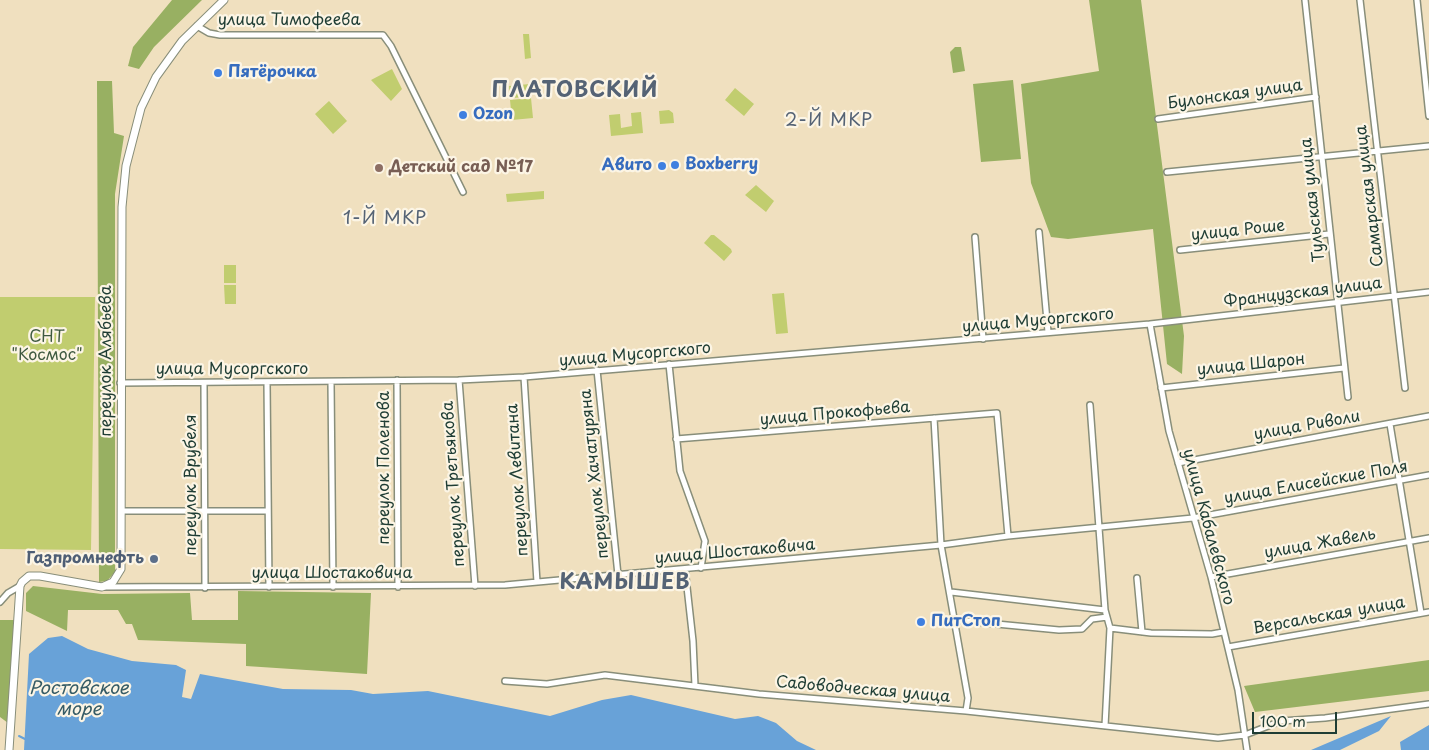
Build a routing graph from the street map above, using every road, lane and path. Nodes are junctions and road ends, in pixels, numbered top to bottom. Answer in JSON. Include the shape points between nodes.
{"nodes":[{"id":1,"x":224,"y":0,"type":"edge"},
{"id":2,"x":1305,"y":0,"type":"edge"},
{"id":3,"x":1360,"y":0,"type":"edge"},
{"id":4,"x":1417,"y":0,"type":"edge"},
{"id":5,"x":197,"y":26,"type":"junction"},
{"id":6,"x":1316,"y":97,"type":"junction"},
{"id":7,"x":1429,"y":116,"type":"edge"},
{"id":8,"x":1158,"y":119,"type":"dead end"},
{"id":9,"x":1429,"y":146,"type":"edge"},
{"id":10,"x":1376,"y":151,"type":"junction"},
{"id":11,"x":1320,"y":157,"type":"junction"},
{"id":12,"x":1167,"y":172,"type":"dead end"},
{"id":13,"x":464,"y":192,"type":"dead end"},
{"id":14,"x":1039,"y":232,"type":"dead end"},
{"id":15,"x":1329,"y":234,"type":"junction"},
{"id":16,"x":975,"y":237,"type":"dead end"},
{"id":17,"x":1180,"y":250,"type":"dead end"},
{"id":18,"x":1429,"y":292,"type":"edge"},
{"id":19,"x":1395,"y":295,"type":"junction"},
{"id":20,"x":1337,"y":301,"type":"junction"},
{"id":21,"x":1150,"y":324,"type":"junction"},
{"id":22,"x":1048,"y":332,"type":"junction"},
{"id":23,"x":982,"y":339,"type":"junction"},
{"id":24,"x":669,"y":364,"type":"junction"},
{"id":25,"x":1344,"y":368,"type":"junction"},
{"id":26,"x":597,"y":370,"type":"junction"},
{"id":27,"x":524,"y":377,"type":"junction"},
{"id":28,"x":397,"y":380,"type":"junction"},
{"id":29,"x":459,"y":380,"type":"junction"},
{"id":30,"x":267,"y":382,"type":"junction"},
{"id":31,"x":330,"y":382,"type":"junction"},
{"id":32,"x":120,"y":383,"type":"junction"},
{"id":33,"x":204,"y":383,"type":"junction"},
{"id":34,"x":1161,"y":388,"type":"junction"},
{"id":35,"x":1405,"y":388,"type":"dead end"},
{"id":36,"x":1348,"y":397,"type":"dead end"},
{"id":37,"x":1090,"y":405,"type":"dead end"},
{"id":38,"x":1429,"y":416,"type":"edge"},
{"id":39,"x":934,"y":418,"type":"junction"},
{"id":40,"x":1390,"y":424,"type":"junction"},
{"id":41,"x":676,"y":439,"type":"junction"},
{"id":42,"x":1178,"y":463,"type":"junction"},
{"id":43,"x":1429,"y":476,"type":"edge"},
{"id":44,"x":1398,"y":481,"type":"junction"},
{"id":45,"x":121,"y":511,"type":"junction"},
{"id":46,"x":268,"y":511,"type":"junction"},
{"id":47,"x":205,"y":512,"type":"junction"},
{"id":48,"x":1193,"y":518,"type":"junction"},
{"id":49,"x":1098,"y":527,"type":"junction"},
{"id":50,"x":1008,"y":536,"type":"junction"},
{"id":51,"x":1429,"y":538,"type":"edge"},
{"id":52,"x":1408,"y":542,"type":"junction"},
{"id":53,"x":941,"y":545,"type":"junction"},
{"id":54,"x":701,"y":568,"type":"junction"},
{"id":55,"x":684,"y":569,"type":"junction"},
{"id":56,"x":618,"y":575,"type":"junction"},
{"id":57,"x":1213,"y":576,"type":"junction"},
{"id":58,"x":1138,"y":578,"type":"dead end"},
{"id":59,"x":536,"y":582,"type":"junction"},
{"id":60,"x":20,"y":586,"type":"junction"},
{"id":61,"x":475,"y":586,"type":"junction"},
{"id":62,"x":102,"y":587,"type":"junction"},
{"id":63,"x":269,"y":587,"type":"junction"},
{"id":64,"x":332,"y":587,"type":"junction"},
{"id":65,"x":398,"y":587,"type":"junction"},
{"id":66,"x":205,"y":588,"type":"junction"},
{"id":67,"x":951,"y":592,"type":"junction"},
{"id":68,"x":0,"y":602,"type":"edge"},
{"id":69,"x":1105,"y":610,"type":"junction"},
{"id":70,"x":1429,"y":612,"type":"edge"},
{"id":71,"x":1421,"y":614,"type":"junction"},
{"id":72,"x":1107,"y":617,"type":"junction"},
{"id":73,"x":955,"y":620,"type":"junction"},
{"id":74,"x":1110,"y":628,"type":"junction"},
{"id":75,"x":1142,"y":632,"type":"junction"},
{"id":76,"x":1223,"y":632,"type":"junction"},
{"id":77,"x":1231,"y":646,"type":"junction"},
{"id":78,"x":506,"y":681,"type":"dead end"},
{"id":79,"x":695,"y":686,"type":"junction"},
{"id":80,"x":1429,"y":704,"type":"edge"},
{"id":81,"x":966,"y":711,"type":"junction"},
{"id":82,"x":1105,"y":726,"type":"junction"},
{"id":83,"x":1245,"y":735,"type":"junction"},
{"id":84,"x":9,"y":750,"type":"edge"},
{"id":85,"x":1247,"y":750,"type":"edge"}],
"edges":[{"from":1,"to":5,"type":"main road","name":"переулок Алябьева"},
{"from":2,"to":6,"type":"street","name":"Тульская улица"},
{"from":3,"to":10,"type":"street","name":"Самарская улица"},
{"from":4,"to":7,"type":"street"},
{"from":5,"to":13,"type":"street","name":"улица Тимофеева","via":[[220,35],[383,35]]},
{"from":5,"to":32,"type":"main road","name":"переулок Алябьева","via":[[156,77],[134,127],[122,207]]},
{"from":6,"to":8,"type":"street","name":"Булонская улица"},
{"from":6,"to":11,"type":"street","name":"Тульская улица"},
{"from":9,"to":10,"type":"street"},
{"from":10,"to":11,"type":"street"},
{"from":10,"to":19,"type":"street","name":"Самарская улица"},
{"from":11,"to":12,"type":"street"},
{"from":11,"to":15,"type":"street","name":"Тульская улица"},
{"from":14,"to":22,"type":"street"},
{"from":15,"to":17,"type":"street","name":"улица Роше"},
{"from":15,"to":20,"type":"street","name":"Тульская улица"},
{"from":16,"to":23,"type":"street"},
{"from":18,"to":19,"type":"street","name":"Французская улица"},
{"from":19,"to":20,"type":"street","name":"Французская улица"},
{"from":19,"to":35,"type":"street","name":"Самарская улица"},
{"from":20,"to":21,"type":"street","name":"Французская улица"},
{"from":20,"to":25,"type":"street","name":"Тульская улица"},
{"from":21,"to":22,"type":"street","name":"улица Мусоргского"},
{"from":21,"to":34,"type":"street","name":"улица Кабалевского"},
{"from":22,"to":23,"type":"street","name":"улица Мусоргского"},
{"from":23,"to":24,"type":"street","name":"улица Мусоргского"},
{"from":24,"to":26,"type":"street","name":"улица Мусоргского"},
{"from":24,"to":41,"type":"street"},
{"from":25,"to":34,"type":"street","name":"улица Шарон"},
{"from":25,"to":36,"type":"street","name":"Тульская улица"},
{"from":26,"to":27,"type":"street","name":"улица Мусоргского"},
{"from":26,"to":56,"type":"street","name":"переулок Хачатуряна"},
{"from":27,"to":29,"type":"street","name":"улица Мусоргского"},
{"from":27,"to":59,"type":"street","name":"переулок Левитана"},
{"from":28,"to":29,"type":"street","name":"улица Мусоргского"},
{"from":28,"to":31,"type":"street","name":"улица Мусоргского"},
{"from":28,"to":65,"type":"street","name":"переулок Поленова"},
{"from":29,"to":61,"type":"street","name":"переулок Третьякова"},
{"from":30,"to":31,"type":"street","name":"улица Мусоргского"},
{"from":30,"to":33,"type":"street","name":"улица Мусоргского"},
{"from":30,"to":46,"type":"street"},
{"from":31,"to":64,"type":"street"},
{"from":32,"to":33,"type":"street","name":"улица Мусоргского"},
{"from":32,"to":45,"type":"main road","name":"переулок Алябьева"},
{"from":33,"to":47,"type":"street","name":"переулок Врубеля"},
{"from":34,"to":42,"type":"street","name":"улица Кабалевского"},
{"from":37,"to":49,"type":"street"},
{"from":38,"to":40,"type":"street","name":"улица Риволи"},
{"from":39,"to":41,"type":"street","name":"улица Прокофьева"},
{"from":39,"to":50,"type":"street","name":"улица Прокофьева","via":[[996,413]]},
{"from":39,"to":53,"type":"street"},
{"from":40,"to":42,"type":"street","name":"улица Риволи"},
{"from":40,"to":44,"type":"street"},
{"from":41,"to":54,"type":"street","via":[[680,471],[705,541]]},
{"from":42,"to":48,"type":"street","name":"улица Кабалевского"},
{"from":43,"to":44,"type":"street","name":"улица Елисейские Поля"},
{"from":44,"to":48,"type":"street","name":"улица Елисейские Поля"},
{"from":44,"to":52,"type":"street"},
{"from":45,"to":47,"type":"street"},
{"from":45,"to":62,"type":"main road","name":"переулок Алябьева","via":[[121,569],[113,582]]},
{"from":46,"to":47,"type":"street"},
{"from":46,"to":63,"type":"street"},
{"from":47,"to":66,"type":"street","name":"переулок Врубеля"},
{"from":48,"to":49,"type":"street","name":"улица Шостаковича"},
{"from":48,"to":57,"type":"street","name":"улица Кабалевского"},
{"from":49,"to":50,"type":"street","name":"улица Шостаковича"},
{"from":49,"to":69,"type":"street"},
{"from":50,"to":53,"type":"street","name":"улица Шостаковича"},
{"from":51,"to":52,"type":"street","name":"улица Жавель"},
{"from":52,"to":57,"type":"street","name":"улица Жавель"},
{"from":52,"to":71,"type":"street"},
{"from":53,"to":54,"type":"street","name":"улица Шостаковича"},
{"from":53,"to":67,"type":"street"},
{"from":54,"to":55,"type":"street","name":"улица Шостаковича"},
{"from":55,"to":56,"type":"street","name":"улица Шостаковича"},
{"from":55,"to":79,"type":"street","via":[[694,641]]},
{"from":56,"to":59,"type":"street","name":"улица Шостаковича"},
{"from":57,"to":76,"type":"street","name":"улица Кабалевского"},
{"from":58,"to":75,"type":"street"},
{"from":59,"to":61,"type":"street","name":"улица Шостаковича"},
{"from":60,"to":62,"type":"main road","via":[[25,578],[34,575]]},
{"from":60,"to":68,"type":"street"},
{"from":60,"to":84,"type":"main road"},
{"from":61,"to":65,"type":"street","name":"улица Шостаковича"},
{"from":62,"to":66,"type":"street","name":"улица Шостаковича"},
{"from":63,"to":64,"type":"street","name":"улица Шостаковича"},
{"from":63,"to":66,"type":"street","name":"улица Шостаковича"},
{"from":64,"to":65,"type":"street","name":"улица Шостаковича"},
{"from":67,"to":69,"type":"street"},
{"from":67,"to":73,"type":"street"},
{"from":69,"to":72,"type":"street"},
{"from":70,"to":71,"type":"street","name":"Версальская улица"},
{"from":71,"to":77,"type":"street","name":"Версальская улица"},
{"from":72,"to":73,"type":"street","via":[[1092,618],[1082,629],[1059,630]]},
{"from":72,"to":74,"type":"street"},
{"from":73,"to":81,"type":"street","via":[[968,698]]},
{"from":74,"to":75,"type":"street"},
{"from":74,"to":82,"type":"street"},
{"from":75,"to":76,"type":"street"},
{"from":76,"to":77,"type":"street","name":"улица Кабалевского"},
{"from":77,"to":83,"type":"street","name":"улица Кабалевского"},
{"from":78,"to":79,"type":"street","name":"Садоводческая улица","via":[[547,684],[605,676]]},
{"from":79,"to":81,"type":"street","name":"Садоводческая улица"},
{"from":80,"to":83,"type":"street","name":"Садоводческая улица","via":[[1280,721]]},
{"from":81,"to":82,"type":"street","name":"Садоводческая улица"},
{"from":82,"to":83,"type":"street","name":"Садоводческая улица","via":[[1218,738]]},
{"from":83,"to":85,"type":"street","name":"улица Кабалевского"}]}
